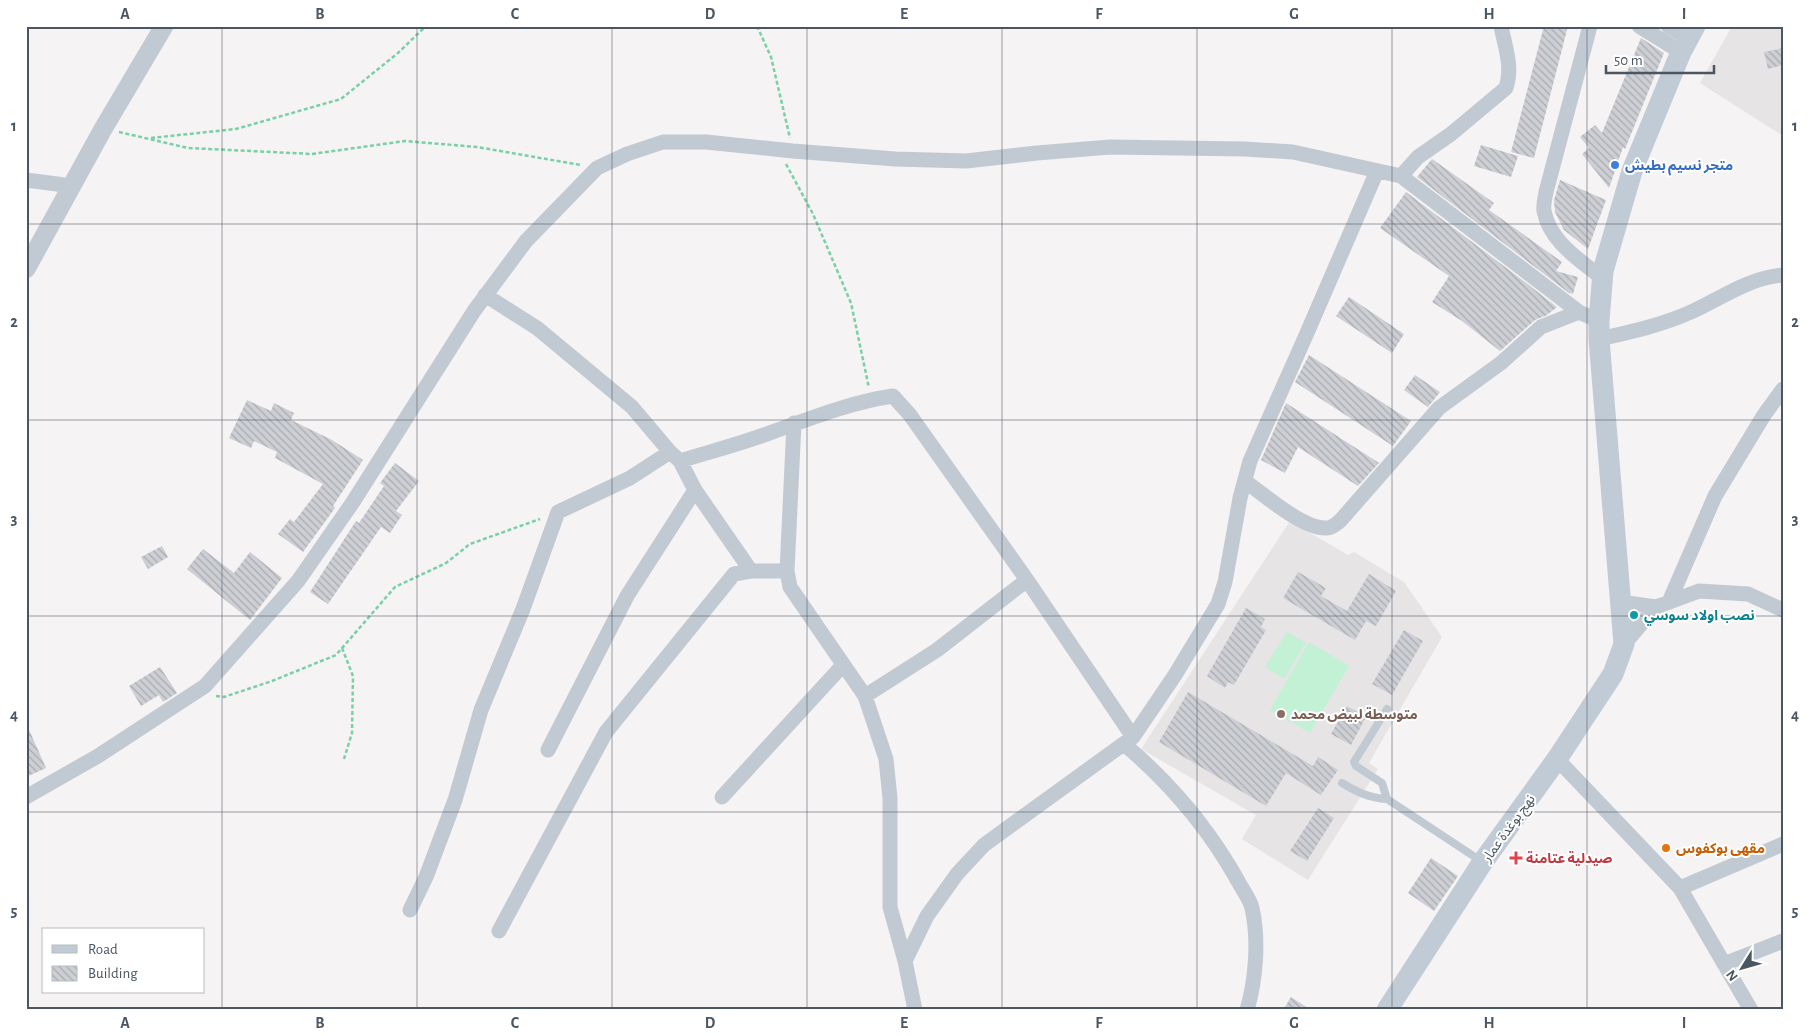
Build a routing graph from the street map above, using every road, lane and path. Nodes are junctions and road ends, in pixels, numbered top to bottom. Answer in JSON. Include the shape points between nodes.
{"nodes":[{"id":1,"x":164,"y":26,"type":"edge"},
{"id":2,"x":426,"y":26,"type":"edge"},
{"id":3,"x":757,"y":26,"type":"edge"},
{"id":4,"x":1501,"y":26,"type":"edge"},
{"id":5,"x":1590,"y":26,"type":"edge"},
{"id":6,"x":1639,"y":26,"type":"edge"},
{"id":7,"x":1668,"y":26,"type":"edge"},
{"id":8,"x":1688,"y":39,"type":"edge"},
{"id":9,"x":103,"y":129,"type":"junction"},
{"id":10,"x":147,"y":138,"type":"junction"},
{"id":11,"x":786,"y":151,"type":"junction"},
{"id":12,"x":597,"y":168,"type":"junction"},
{"id":13,"x":1377,"y":171,"type":"junction"},
{"id":14,"x":1401,"y":176,"type":"junction"},
{"id":15,"x":26,"y":180,"type":"edge"},
{"id":16,"x":72,"y":186,"type":"junction"},
{"id":17,"x":26,"y":269,"type":"edge"},
{"id":18,"x":1783,"y":275,"type":"edge"},
{"id":19,"x":1602,"y":278,"type":"junction"},
{"id":20,"x":485,"y":295,"type":"junction"},
{"id":21,"x":1579,"y":312,"type":"junction"},
{"id":22,"x":1599,"y":330,"type":"junction"},
{"id":23,"x":1783,"y":389,"type":"edge"},
{"id":24,"x":871,"y":399,"type":"junction"},
{"id":25,"x":794,"y":423,"type":"junction"},
{"id":26,"x":675,"y":456,"type":"junction"},
{"id":27,"x":1245,"y":481,"type":"junction"},
{"id":28,"x":695,"y":490,"type":"junction"},
{"id":29,"x":558,"y":512,"type":"junction"},
{"id":30,"x":751,"y":571,"type":"junction"},
{"id":31,"x":787,"y":571,"type":"junction"},
{"id":32,"x":1027,"y":580,"type":"junction"},
{"id":33,"x":1620,"y":602,"type":"junction"},
{"id":34,"x":1663,"y":604,"type":"junction"},
{"id":35,"x":1783,"y":610,"type":"edge"},
{"id":36,"x":1624,"y":644,"type":"junction"},
{"id":37,"x":342,"y":648,"type":"junction"},
{"id":38,"x":843,"y":665,"type":"junction"},
{"id":39,"x":194,"y":693,"type":"junction"},
{"id":40,"x":864,"y":696,"type":"junction"},
{"id":41,"x":1387,"y":709,"type":"dead end"},
{"id":42,"x":1128,"y":740,"type":"junction"},
{"id":43,"x":548,"y":750,"type":"dead end"},
{"id":44,"x":344,"y":759,"type":"dead end"},
{"id":45,"x":1557,"y":759,"type":"junction"},
{"id":46,"x":1342,"y":783,"type":"dead end"},
{"id":47,"x":26,"y":797,"type":"edge"},
{"id":48,"x":722,"y":797,"type":"dead end"},
{"id":49,"x":1387,"y":799,"type":"junction"},
{"id":50,"x":1783,"y":844,"type":"edge"},
{"id":51,"x":1482,"y":863,"type":"junction"},
{"id":52,"x":1680,"y":888,"type":"junction"},
{"id":53,"x":410,"y":910,"type":"dead end"},
{"id":54,"x":499,"y":931,"type":"dead end"},
{"id":55,"x":1783,"y":941,"type":"edge"},
{"id":56,"x":905,"y":960,"type":"junction"},
{"id":57,"x":1724,"y":964,"type":"junction"},
{"id":58,"x":915,"y":1010,"type":"edge"},
{"id":59,"x":1247,"y":1010,"type":"edge"},
{"id":60,"x":1387,"y":1010,"type":"edge"},
{"id":61,"x":1751,"y":1010,"type":"edge"}],
"edges":[{"from":1,"to":9,"type":"street"},
{"from":2,"to":10,"type":"path","via":[[398,53],[341,98],[236,129]]},
{"from":3,"to":11,"type":"path","via":[[771,57]]},
{"from":4,"to":14,"type":"street","via":[[1509,67],[1506,88],[1418,158]]},
{"from":5,"to":19,"type":"street","via":[[1543,209],[1559,242]]},
{"from":6,"to":8,"type":"street"},
{"from":7,"to":8,"type":"street"},
{"from":8,"to":19,"type":"main road","via":[[1632,171]]},
{"from":9,"to":10,"type":"path"},
{"from":9,"to":16,"type":"street"},
{"from":10,"to":12,"type":"path","via":[[188,148],[312,154],[405,141],[477,147]]},
{"from":11,"to":12,"type":"street","via":[[706,142],[663,142]]},
{"from":11,"to":13,"type":"street","via":[[966,161],[1110,147],[1245,150],[1293,152]]},
{"from":11,"to":24,"type":"path","via":[[851,303]]},
{"from":12,"to":20,"type":"street","via":[[526,241]]},
{"from":13,"to":14,"type":"street"},
{"from":13,"to":27,"type":"street","via":[[1250,460]]},
{"from":14,"to":21,"type":"street"},
{"from":15,"to":16,"type":"street"},
{"from":16,"to":17,"type":"street"},
{"from":18,"to":22,"type":"street","via":[[1746,283],[1692,312],[1661,324]]},
{"from":19,"to":22,"type":"main road"},
{"from":20,"to":26,"type":"street","via":[[537,328],[632,407]]},
{"from":20,"to":39,"type":"street","via":[[353,502],[298,581],[205,686]]},
{"from":21,"to":22,"type":"street"},
{"from":21,"to":27,"type":"street","via":[[1542,327],[1502,363],[1440,408],[1340,521],[1329,528],[1318,528],[1298,519]]},
{"from":22,"to":33,"type":"main road"},
{"from":23,"to":34,"type":"street","via":[[1715,496]]},
{"from":24,"to":25,"type":"street"},
{"from":24,"to":32,"type":"street","via":[[893,396],[910,415]]},
{"from":25,"to":26,"type":"street","via":[[776,431]]},
{"from":25,"to":31,"type":"street"},
{"from":26,"to":28,"type":"street"},
{"from":26,"to":29,"type":"street"},
{"from":27,"to":42,"type":"street","via":[[1218,604]]},
{"from":28,"to":30,"type":"street"},
{"from":28,"to":43,"type":"street","via":[[627,596]]},
{"from":29,"to":37,"type":"path","via":[[470,544],[446,563],[395,586]]},
{"from":29,"to":53,"type":"street","via":[[523,609],[481,710],[455,800]]},
{"from":30,"to":31,"type":"street"},
{"from":30,"to":54,"type":"street","via":[[734,574],[606,732]]},
{"from":31,"to":38,"type":"street","via":[[790,587]]},
{"from":32,"to":40,"type":"street","via":[[937,650]]},
{"from":32,"to":42,"type":"street"},
{"from":33,"to":34,"type":"street"},
{"from":33,"to":36,"type":"main road"},
{"from":34,"to":35,"type":"street","via":[[1699,591],[1748,594]]},
{"from":34,"to":36,"type":"street"},
{"from":36,"to":45,"type":"main road","name":"نهج بوغدة عمار","via":[[1613,674]]},
{"from":37,"to":39,"type":"path","via":[[336,655],[224,697]]},
{"from":37,"to":44,"type":"path","via":[[353,676],[352,733]]},
{"from":38,"to":40,"type":"street"},
{"from":38,"to":48,"type":"street"},
{"from":39,"to":47,"type":"street","via":[[98,756]]},
{"from":40,"to":56,"type":"street","via":[[886,759],[890,798],[890,907]]},
{"from":41,"to":49,"type":"lane","via":[[1354,762],[1382,783]]},
{"from":42,"to":56,"type":"street","via":[[984,845],[957,874],[927,916]]},
{"from":42,"to":59,"type":"street","via":[[1138,757],[1193,814],[1252,906],[1256,946],[1254,987]]},
{"from":45,"to":51,"type":"main road","name":"نهج بوغدة عمار"},
{"from":45,"to":52,"type":"street"},
{"from":46,"to":49,"type":"lane","via":[[1362,794]]},
{"from":49,"to":51,"type":"lane"},
{"from":50,"to":52,"type":"street"},
{"from":51,"to":60,"type":"main road","name":"نهج بوغدة عمار"},
{"from":52,"to":57,"type":"street"},
{"from":55,"to":57,"type":"street"},
{"from":56,"to":58,"type":"street"},
{"from":57,"to":61,"type":"street"}]}
